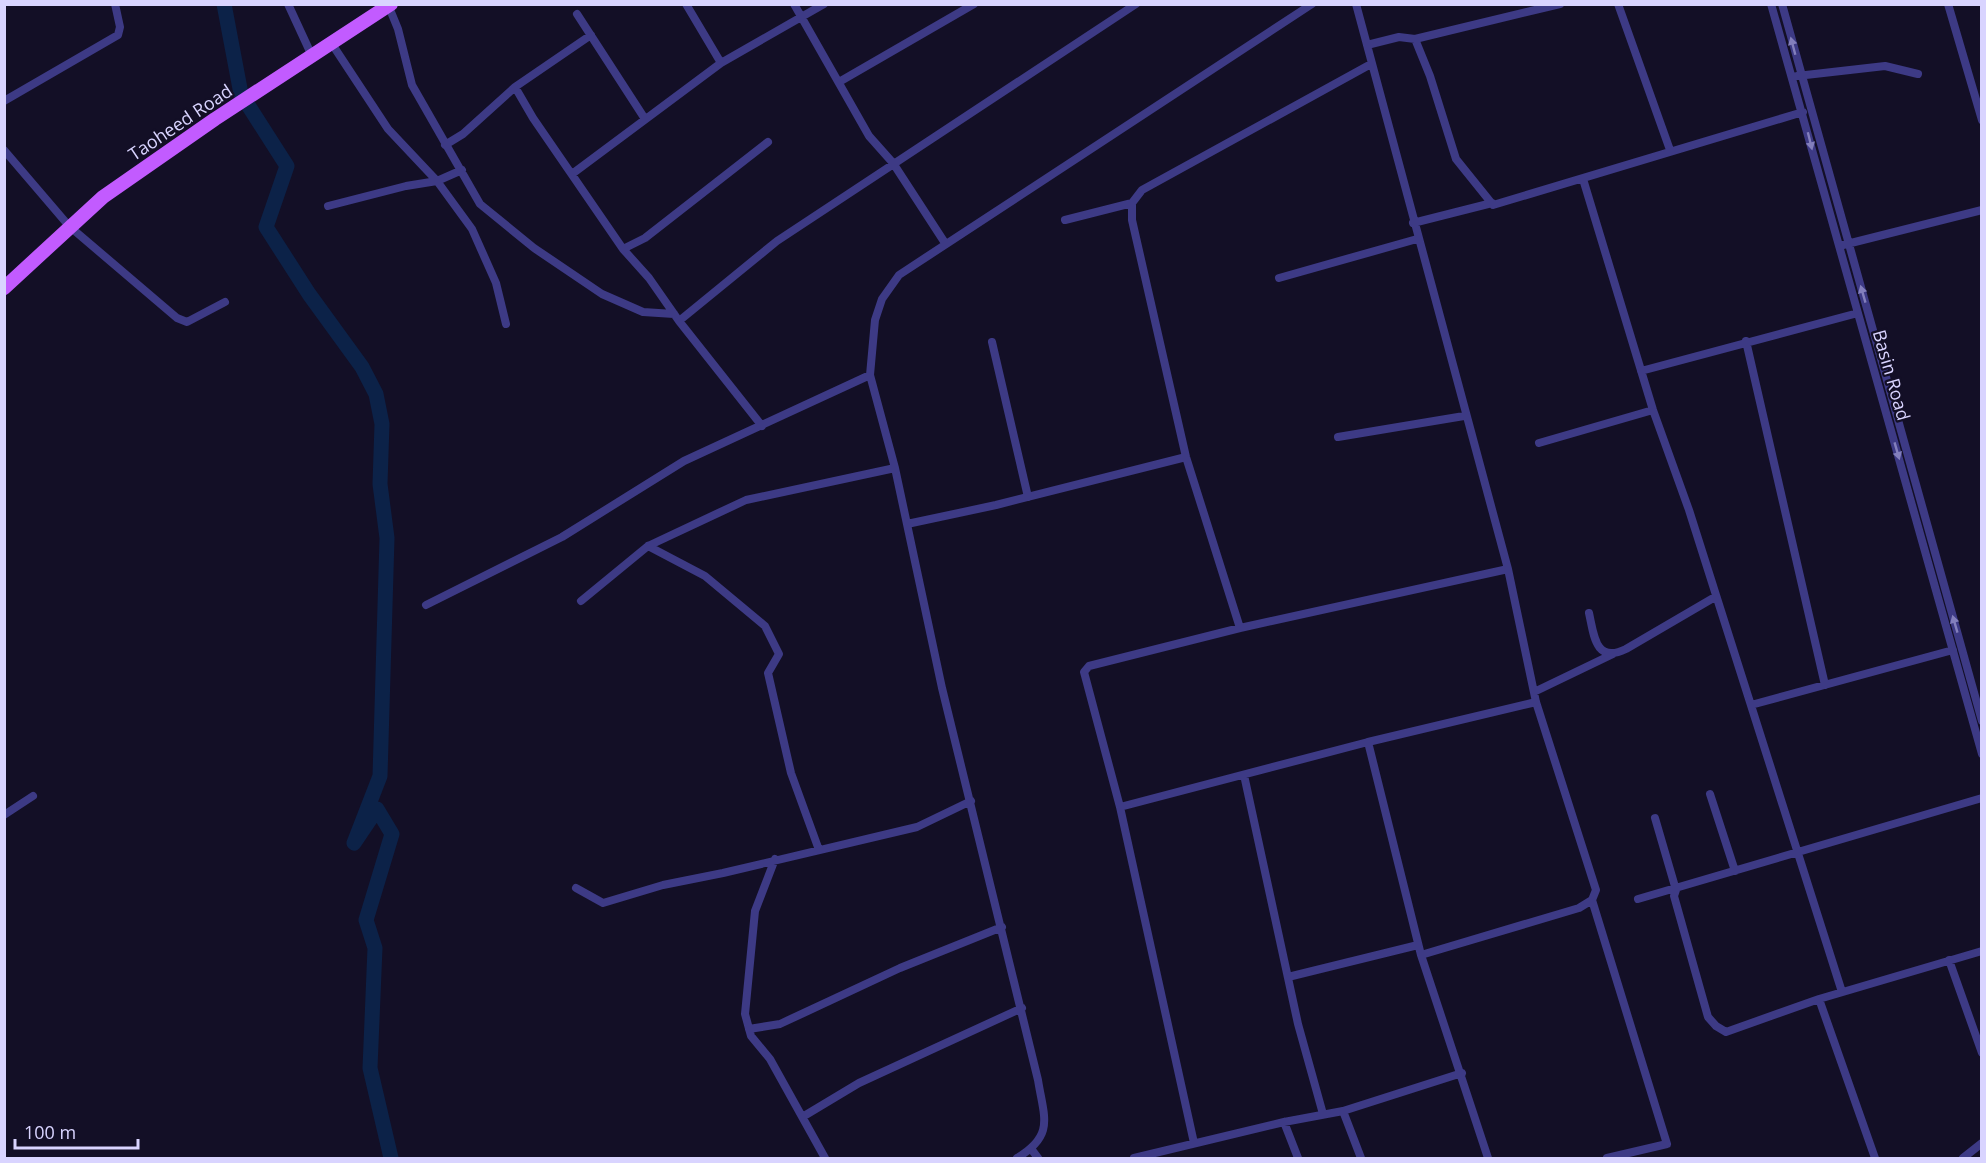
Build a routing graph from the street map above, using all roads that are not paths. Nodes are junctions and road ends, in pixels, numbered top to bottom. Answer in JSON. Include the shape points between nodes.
{"nodes":[{"id":1,"x":115,"y":4,"type":"edge"},
{"id":2,"x":288,"y":4,"type":"edge"},
{"id":3,"x":686,"y":4,"type":"edge"},
{"id":4,"x":794,"y":4,"type":"edge"},
{"id":5,"x":824,"y":4,"type":"edge"},
{"id":6,"x":974,"y":4,"type":"edge"},
{"id":7,"x":1136,"y":4,"type":"edge"},
{"id":8,"x":1312,"y":4,"type":"edge"},
{"id":9,"x":1356,"y":4,"type":"edge"},
{"id":10,"x":1560,"y":4,"type":"edge"},
{"id":11,"x":1618,"y":4,"type":"edge"},
{"id":12,"x":1771,"y":4,"type":"edge"},
{"id":13,"x":1782,"y":4,"type":"edge"},
{"id":14,"x":1948,"y":4,"type":"edge"},
{"id":15,"x":390,"y":6,"type":"edge"},
{"id":16,"x":577,"y":14,"type":"dead end"},
{"id":17,"x":802,"y":17,"type":"junction"},
{"id":18,"x":591,"y":35,"type":"junction"},
{"id":19,"x":1415,"y":39,"type":"junction"},
{"id":20,"x":332,"y":44,"type":"junction"},
{"id":21,"x":1367,"y":45,"type":"junction"},
{"id":22,"x":312,"y":56,"type":"junction"},
{"id":23,"x":721,"y":63,"type":"junction"},
{"id":24,"x":1371,"y":64,"type":"junction"},
{"id":25,"x":1918,"y":74,"type":"dead end"},
{"id":26,"x":1797,"y":76,"type":"junction"},
{"id":27,"x":839,"y":82,"type":"junction"},
{"id":28,"x":515,"y":87,"type":"junction"},
{"id":29,"x":4,"y":101,"type":"edge"},
{"id":30,"x":1803,"y":112,"type":"junction"},
{"id":31,"x":645,"y":120,"type":"junction"},
{"id":32,"x":1982,"y":120,"type":"edge"},
{"id":33,"x":768,"y":142,"type":"dead end"},
{"id":34,"x":445,"y":145,"type":"junction"},
{"id":35,"x":1670,"y":150,"type":"junction"},
{"id":36,"x":6,"y":155,"type":"edge"},
{"id":37,"x":892,"y":163,"type":"junction"},
{"id":38,"x":462,"y":170,"type":"junction"},
{"id":39,"x":572,"y":174,"type":"junction"},
{"id":40,"x":1583,"y":179,"type":"junction"},
{"id":41,"x":437,"y":181,"type":"junction"},
{"id":42,"x":1132,"y":203,"type":"junction"},
{"id":43,"x":1492,"y":203,"type":"junction"},
{"id":44,"x":328,"y":206,"type":"dead end"},
{"id":45,"x":1982,"y":210,"type":"edge"},
{"id":46,"x":1065,"y":220,"type":"dead end"},
{"id":47,"x":1413,"y":223,"type":"junction"},
{"id":48,"x":69,"y":226,"type":"junction"},
{"id":49,"x":1417,"y":239,"type":"junction"},
{"id":50,"x":945,"y":243,"type":"junction"},
{"id":51,"x":1844,"y":244,"type":"junction"},
{"id":52,"x":623,"y":249,"type":"junction"},
{"id":53,"x":1279,"y":278,"type":"dead end"},
{"id":54,"x":4,"y":288,"type":"edge"},
{"id":55,"x":225,"y":302,"type":"dead end"},
{"id":56,"x":1857,"y":313,"type":"junction"},
{"id":57,"x":676,"y":317,"type":"junction"},
{"id":58,"x":506,"y":324,"type":"dead end"},
{"id":59,"x":1746,"y":341,"type":"junction"},
{"id":60,"x":992,"y":342,"type":"dead end"},
{"id":61,"x":1641,"y":371,"type":"junction"},
{"id":62,"x":870,"y":375,"type":"junction"},
{"id":63,"x":1653,"y":410,"type":"junction"},
{"id":64,"x":1464,"y":416,"type":"junction"},
{"id":65,"x":762,"y":426,"type":"junction"},
{"id":66,"x":1338,"y":437,"type":"dead end"},
{"id":67,"x":1539,"y":443,"type":"dead end"},
{"id":68,"x":1186,"y":457,"type":"junction"},
{"id":69,"x":895,"y":468,"type":"junction"},
{"id":70,"x":1028,"y":497,"type":"junction"},
{"id":71,"x":1922,"y":521,"type":"junction"},
{"id":72,"x":907,"y":524,"type":"junction"},
{"id":73,"x":648,"y":546,"type":"junction"},
{"id":74,"x":1508,"y":569,"type":"junction"},
{"id":75,"x":1715,"y":597,"type":"junction"},
{"id":76,"x":581,"y":601,"type":"dead end"},
{"id":77,"x":426,"y":605,"type":"dead end"},
{"id":78,"x":1589,"y":613,"type":"dead end"},
{"id":79,"x":1240,"y":628,"type":"junction"},
{"id":80,"x":1953,"y":650,"type":"junction"},
{"id":81,"x":1613,"y":653,"type":"junction"},
{"id":82,"x":1825,"y":685,"type":"junction"},
{"id":83,"x":1534,"y":692,"type":"junction"},
{"id":84,"x":1536,"y":702,"type":"junction"},
{"id":85,"x":1751,"y":705,"type":"junction"},
{"id":86,"x":1982,"y":721,"type":"edge"},
{"id":87,"x":1368,"y":742,"type":"junction"},
{"id":88,"x":1982,"y":754,"type":"edge"},
{"id":89,"x":1244,"y":775,"type":"junction"},
{"id":90,"x":1710,"y":794,"type":"dead end"},
{"id":91,"x":33,"y":796,"type":"dead end"},
{"id":92,"x":1982,"y":798,"type":"edge"},
{"id":93,"x":971,"y":801,"type":"junction"},
{"id":94,"x":1120,"y":807,"type":"junction"},
{"id":95,"x":4,"y":815,"type":"edge"},
{"id":96,"x":1655,"y":818,"type":"dead end"},
{"id":97,"x":819,"y":850,"type":"junction"},
{"id":98,"x":1799,"y":852,"type":"junction"},
{"id":99,"x":775,"y":860,"type":"junction"},
{"id":100,"x":1735,"y":871,"type":"junction"},
{"id":101,"x":576,"y":888,"type":"dead end"},
{"id":102,"x":1676,"y":890,"type":"junction"},
{"id":103,"x":1638,"y":899,"type":"dead end"},
{"id":104,"x":1592,"y":900,"type":"junction"},
{"id":105,"x":1002,"y":927,"type":"junction"},
{"id":106,"x":1418,"y":945,"type":"junction"},
{"id":107,"x":1982,"y":951,"type":"edge"},
{"id":108,"x":1421,"y":955,"type":"junction"},
{"id":109,"x":1949,"y":960,"type":"junction"},
{"id":110,"x":1288,"y":977,"type":"junction"},
{"id":111,"x":1842,"y":992,"type":"junction"},
{"id":112,"x":1819,"y":999,"type":"junction"},
{"id":113,"x":1022,"y":1008,"type":"junction"},
{"id":114,"x":749,"y":1029,"type":"junction"},
{"id":115,"x":1982,"y":1053,"type":"edge"},
{"id":116,"x":1462,"y":1074,"type":"junction"},
{"id":117,"x":1343,"y":1111,"type":"junction"},
{"id":118,"x":1323,"y":1114,"type":"junction"},
{"id":119,"x":804,"y":1116,"type":"junction"},
{"id":120,"x":1284,"y":1122,"type":"junction"},
{"id":121,"x":1194,"y":1143,"type":"junction"},
{"id":122,"x":1982,"y":1143,"type":"edge"},
{"id":123,"x":1032,"y":1150,"type":"junction"},
{"id":124,"x":823,"y":1158,"type":"edge"},
{"id":125,"x":1017,"y":1158,"type":"edge"},
{"id":126,"x":1038,"y":1158,"type":"edge"},
{"id":127,"x":1134,"y":1158,"type":"edge"},
{"id":128,"x":1298,"y":1158,"type":"edge"},
{"id":129,"x":1360,"y":1158,"type":"edge"},
{"id":130,"x":1488,"y":1158,"type":"edge"},
{"id":131,"x":1607,"y":1158,"type":"edge"},
{"id":132,"x":1875,"y":1158,"type":"edge"},
{"id":133,"x":1963,"y":1158,"type":"edge"}],
"edges":[{"from":1,"to":29,"type":"street","via":[[118,35]]},
{"from":2,"to":22,"type":"street"},
{"from":3,"to":23,"type":"street"},
{"from":4,"to":17,"type":"street"},
{"from":5,"to":17,"type":"street"},
{"from":6,"to":27,"type":"street"},
{"from":7,"to":37,"type":"street"},
{"from":8,"to":50,"type":"street"},
{"from":9,"to":21,"type":"street"},
{"from":10,"to":19,"type":"street"},
{"from":11,"to":35,"type":"street"},
{"from":12,"to":26,"type":"street","name":"Basin Road"},
{"from":26,"to":13,"type":"street","name":"Basin Road","one_way":true},
{"from":14,"to":32,"type":"street"},
{"from":15,"to":20,"type":"main road","name":"Taoheed Road"},
{"from":15,"to":34,"type":"street","via":[[412,85]]},
{"from":16,"to":18,"type":"street"},
{"from":17,"to":23,"type":"street"},
{"from":17,"to":27,"type":"street"},
{"from":18,"to":28,"type":"street"},
{"from":18,"to":31,"type":"street"},
{"from":19,"to":21,"type":"street"},
{"from":19,"to":43,"type":"street","via":[[1456,159]]},
{"from":20,"to":22,"type":"main road","name":"Taoheed Road"},
{"from":20,"to":41,"type":"street","via":[[388,129]]},
{"from":21,"to":24,"type":"street"},
{"from":22,"to":48,"type":"main road","name":"Taoheed Road","via":[[103,197]]},
{"from":23,"to":31,"type":"street"},
{"from":24,"to":42,"type":"street","via":[[1142,190]]},
{"from":24,"to":47,"type":"street"},
{"from":25,"to":26,"type":"street","via":[[1885,66]]},
{"from":26,"to":30,"type":"street","name":"Basin Road"},
{"from":26,"to":51,"type":"street","name":"Basin Road"},
{"from":27,"to":37,"type":"street","via":[[869,136]]},
{"from":28,"to":34,"type":"street","via":[[463,134]]},
{"from":28,"to":39,"type":"street"},
{"from":30,"to":35,"type":"street"},
{"from":30,"to":51,"type":"street","name":"Basin Road","one_way":true},
{"from":31,"to":39,"type":"street"},
{"from":33,"to":52,"type":"street","via":[[645,238]]},
{"from":34,"to":38,"type":"street"},
{"from":35,"to":40,"type":"street"},
{"from":36,"to":48,"type":"street"},
{"from":37,"to":50,"type":"street"},
{"from":37,"to":57,"type":"street","via":[[777,241]]},
{"from":38,"to":41,"type":"street"},
{"from":38,"to":57,"type":"street","via":[[484,208],[534,248],[602,294],[643,312]]},
{"from":39,"to":52,"type":"street"},
{"from":40,"to":43,"type":"street"},
{"from":40,"to":61,"type":"street"},
{"from":41,"to":44,"type":"street"},
{"from":41,"to":58,"type":"street","via":[[472,229],[496,283]]},
{"from":42,"to":46,"type":"street"},
{"from":42,"to":68,"type":"street","via":[[1132,220]]},
{"from":43,"to":47,"type":"street"},
{"from":45,"to":51,"type":"street"},
{"from":47,"to":49,"type":"street"},
{"from":48,"to":54,"type":"main road","name":"Taoheed Road"},
{"from":48,"to":55,"type":"street","via":[[177,318],[187,322]]},
{"from":49,"to":53,"type":"street"},
{"from":49,"to":64,"type":"street"},
{"from":50,"to":62,"type":"street","via":[[899,275],[882,299],[875,320]]},
{"from":51,"to":56,"type":"street","name":"Basin Road"},
{"from":71,"to":51,"type":"street","name":"Basin Road","one_way":true},
{"from":52,"to":57,"type":"street"},
{"from":56,"to":59,"type":"street"},
{"from":56,"to":71,"type":"street","name":"Basin Road","one_way":true},
{"from":57,"to":65,"type":"street"},
{"from":59,"to":61,"type":"street"},
{"from":59,"to":82,"type":"street"},
{"from":60,"to":70,"type":"street"},
{"from":61,"to":63,"type":"street"},
{"from":62,"to":65,"type":"street"},
{"from":62,"to":69,"type":"street"},
{"from":63,"to":67,"type":"street"},
{"from":63,"to":75,"type":"street"},
{"from":64,"to":66,"type":"street"},
{"from":64,"to":74,"type":"street"},
{"from":65,"to":77,"type":"street","via":[[684,461],[562,537]]},
{"from":68,"to":70,"type":"street"},
{"from":68,"to":79,"type":"street"},
{"from":69,"to":72,"type":"street"},
{"from":69,"to":73,"type":"street","via":[[746,500]]},
{"from":70,"to":72,"type":"street"},
{"from":71,"to":80,"type":"street","name":"Basin Road"},
{"from":86,"to":71,"type":"street","name":"Basin Road","one_way":true},
{"from":72,"to":93,"type":"street"},
{"from":73,"to":76,"type":"street"},
{"from":73,"to":97,"type":"street","via":[[705,576],[765,626],[779,654],[768,673],[791,774]]},
{"from":74,"to":79,"type":"street"},
{"from":74,"to":83,"type":"street"},
{"from":75,"to":81,"type":"street"},
{"from":75,"to":85,"type":"street"},
{"from":78,"to":81,"type":"street","via":[[1596,643],[1606,653]]},
{"from":79,"to":94,"type":"street","via":[[1089,666],[1084,672]]},
{"from":80,"to":82,"type":"street"},
{"from":80,"to":88,"type":"street","name":"Basin Road"},
{"from":81,"to":83,"type":"street"},
{"from":82,"to":85,"type":"street"},
{"from":83,"to":84,"type":"street"},
{"from":84,"to":87,"type":"street"},
{"from":84,"to":104,"type":"street","via":[[1596,890]]},
{"from":85,"to":98,"type":"street"},
{"from":87,"to":89,"type":"street"},
{"from":87,"to":106,"type":"street"},
{"from":89,"to":94,"type":"street"},
{"from":89,"to":110,"type":"street"},
{"from":90,"to":100,"type":"street"},
{"from":91,"to":95,"type":"street"},
{"from":92,"to":98,"type":"street"},
{"from":93,"to":97,"type":"street","via":[[917,827]]},
{"from":93,"to":105,"type":"street"},
{"from":94,"to":121,"type":"street"},
{"from":96,"to":102,"type":"street"},
{"from":97,"to":99,"type":"street"},
{"from":98,"to":100,"type":"street"},
{"from":98,"to":111,"type":"street"},
{"from":99,"to":101,"type":"street","via":[[603,903]]},
{"from":99,"to":114,"type":"street","via":[[755,911],[745,1014]]},
{"from":100,"to":102,"type":"street"},
{"from":102,"to":103,"type":"street"},
{"from":102,"to":112,"type":"street","via":[[1674,896],[1708,1017],[1720,1030],[1726,1032]]},
{"from":104,"to":108,"type":"street","via":[[1579,908]]},
{"from":104,"to":131,"type":"street","via":[[1667,1144]]},
{"from":105,"to":113,"type":"street"},
{"from":105,"to":114,"type":"street","via":[[900,968],[780,1024]]},
{"from":106,"to":108,"type":"street"},
{"from":106,"to":110,"type":"street"},
{"from":107,"to":109,"type":"street"},
{"from":108,"to":116,"type":"street"},
{"from":109,"to":111,"type":"street"},
{"from":109,"to":115,"type":"street"},
{"from":110,"to":118,"type":"street"},
{"from":111,"to":112,"type":"street"},
{"from":112,"to":132,"type":"street"},
{"from":113,"to":119,"type":"street","via":[[859,1083]]},
{"from":113,"to":123,"type":"street","via":[[1045,1122],[1042,1137]]},
{"from":114,"to":119,"type":"street"},
{"from":116,"to":117,"type":"street"},
{"from":116,"to":130,"type":"street"},
{"from":117,"to":118,"type":"street"},
{"from":117,"to":129,"type":"street"},
{"from":118,"to":120,"type":"street"},
{"from":119,"to":124,"type":"street"},
{"from":120,"to":121,"type":"street"},
{"from":120,"to":128,"type":"street"},
{"from":121,"to":127,"type":"street"},
{"from":122,"to":133,"type":"street"},
{"from":123,"to":125,"type":"street"},
{"from":123,"to":126,"type":"street"}]}
